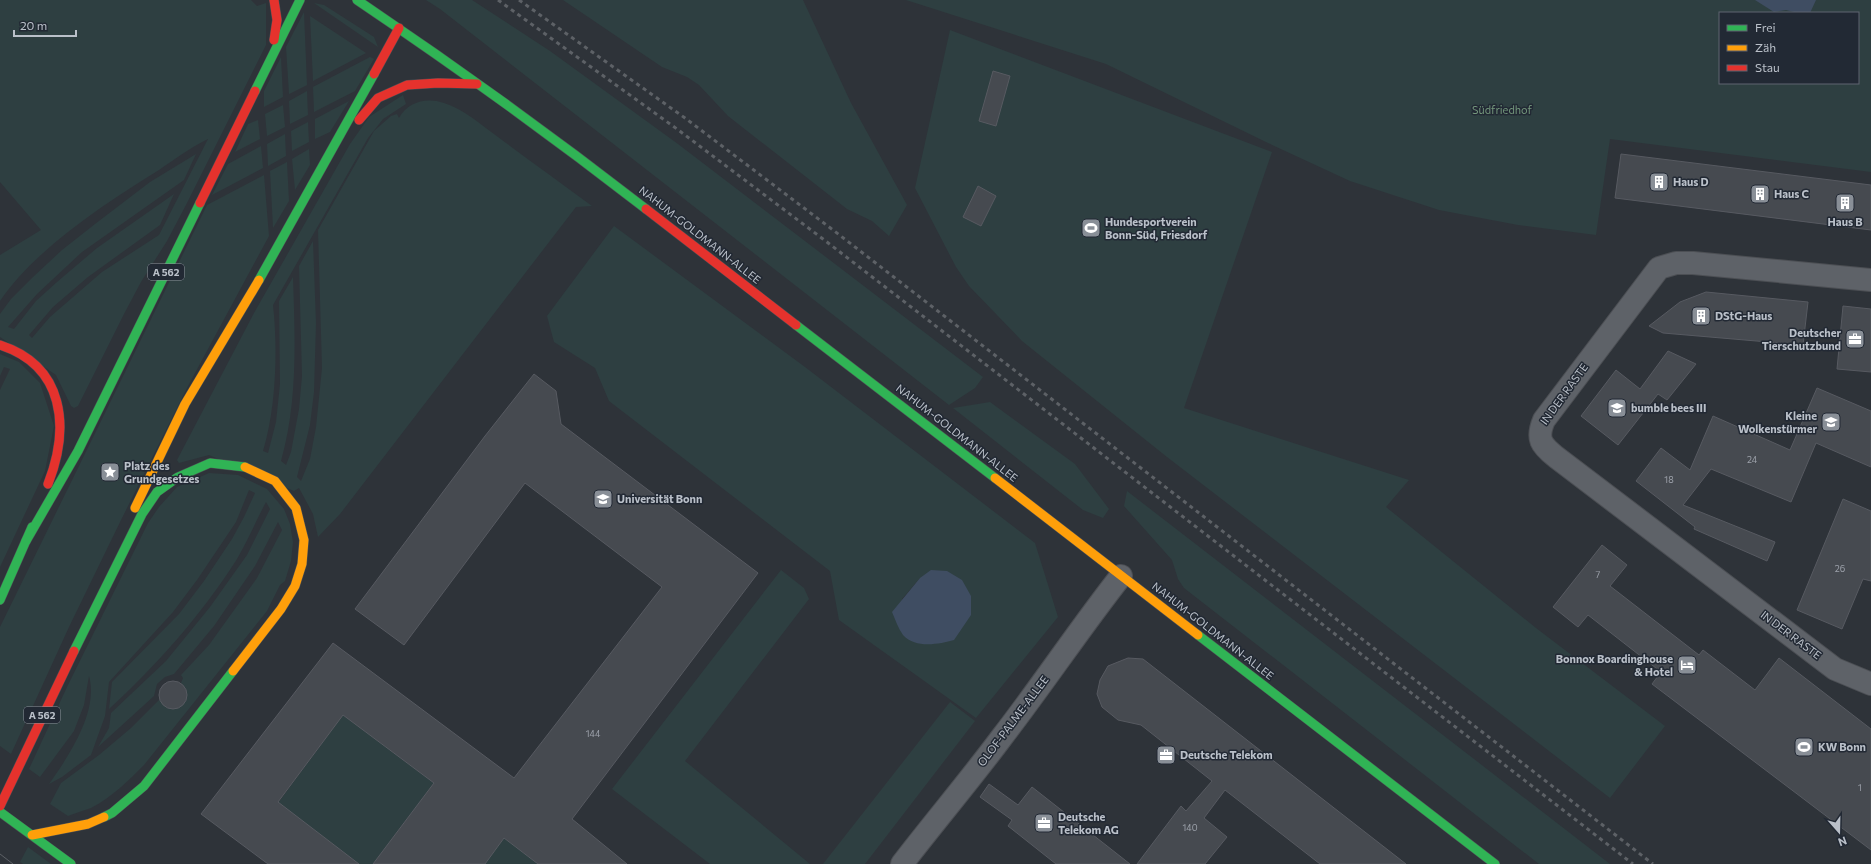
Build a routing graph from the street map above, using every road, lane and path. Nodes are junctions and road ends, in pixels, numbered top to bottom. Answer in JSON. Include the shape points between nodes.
{"nodes":[{"id":1,"x":274,"y":0,"type":"edge"},
{"id":2,"x":300,"y":0,"type":"edge"},
{"id":3,"x":357,"y":0,"type":"edge"},
{"id":4,"x":399,"y":28,"type":"junction"},
{"id":5,"x":273,"y":53,"type":"junction"},
{"id":6,"x":477,"y":84,"type":"junction"},
{"id":7,"x":331,"y":152,"type":"junction"},
{"id":8,"x":1871,"y":280,"type":"edge"},
{"id":9,"x":0,"y":345,"type":"edge"},
{"id":10,"x":26,"y":541,"type":"junction"},
{"id":11,"x":1122,"y":576,"type":"junction"},
{"id":12,"x":0,"y":600,"type":"edge"},
{"id":13,"x":86,"y":625,"type":"junction"},
{"id":14,"x":1871,"y":684,"type":"edge"},
{"id":15,"x":0,"y":806,"type":"edge"},
{"id":16,"x":0,"y":812,"type":"edge"},
{"id":17,"x":32,"y":835,"type":"junction"},
{"id":18,"x":71,"y":864,"type":"edge"},
{"id":19,"x":902,"y":864,"type":"edge"},
{"id":20,"x":1495,"y":864,"type":"edge"}],
"edges":[{"from":1,"to":5,"type":"main road","via":[[276,20]]},
{"from":2,"to":5,"type":"main road","number":"A 562"},
{"from":3,"to":4,"type":"main road","name":"NAHUM-GOLDMANN-ALLEE"},
{"from":4,"to":6,"type":"main road","name":"NAHUM-GOLDMANN-ALLEE"},
{"from":4,"to":7,"type":"main road","number":"A 562"},
{"from":5,"to":10,"type":"main road","number":"A 562","via":[[78,451]]},
{"from":6,"to":7,"type":"main road","via":[[406,85],[378,98]]},
{"from":6,"to":11,"type":"main road","name":"NAHUM-GOLDMANN-ALLEE","via":[[593,168]]},
{"from":7,"to":13,"type":"main road","number":"A 562","via":[[185,404],[150,475]]},
{"from":8,"to":14,"type":"street","name":"IN DER RASTE","via":[[1693,263],[1676,263],[1659,268],[1544,420],[1540,438],[1544,447],[1567,466],[1835,669]]},
{"from":9,"to":10,"type":"main road","via":[[11,347],[39,367],[56,397],[60,414],[57,463]]},
{"from":10,"to":12,"type":"main road","number":"A 562"},
{"from":11,"to":19,"type":"street","name":"OLOF-PALME-ALLEE","via":[[1095,609],[1002,738]]},
{"from":11,"to":20,"type":"main road","name":"NAHUM-GOLDMANN-ALLEE"},
{"from":13,"to":15,"type":"main road","number":"A 562"},
{"from":13,"to":17,"type":"main road","via":[[142,514],[157,492],[178,476],[210,463],[248,467],[275,481],[296,508],[304,540],[302,564],[295,586],[266,631],[144,786],[112,813],[88,824]]},
{"from":16,"to":17,"type":"main road"},
{"from":17,"to":18,"type":"main road"}]}
